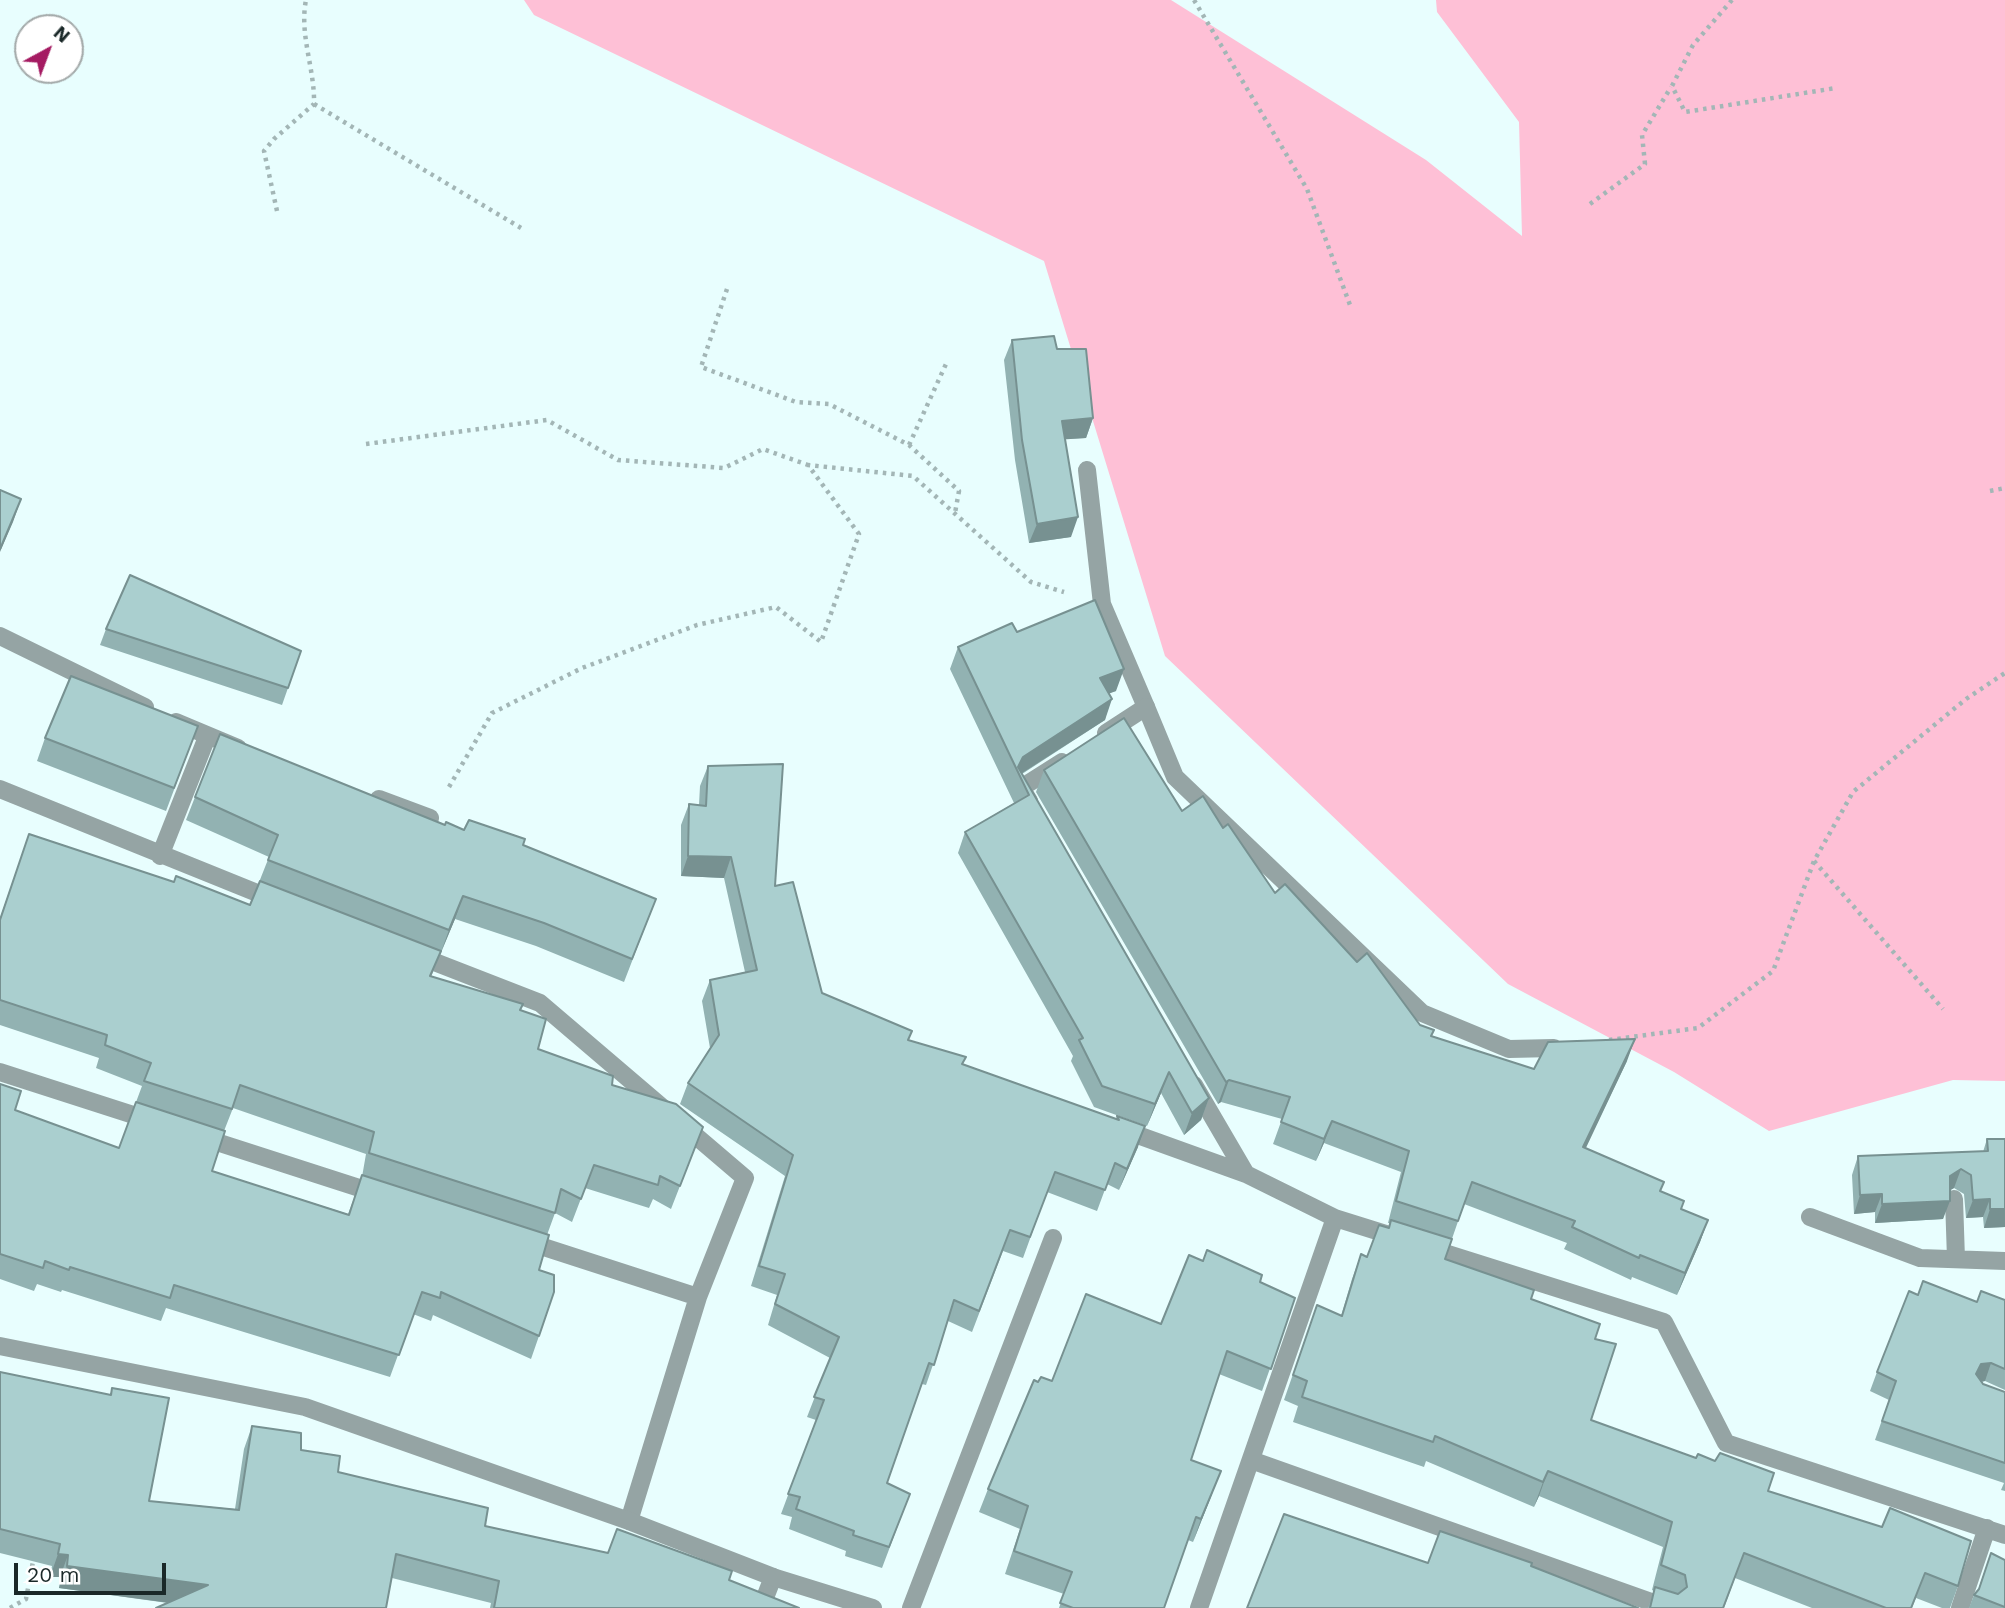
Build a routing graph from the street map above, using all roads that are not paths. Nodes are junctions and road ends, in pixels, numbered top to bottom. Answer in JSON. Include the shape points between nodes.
{"nodes":[{"id":1,"x":1087,"y":470,"type":"dead end"},
{"id":2,"x":0,"y":636,"type":"edge"},
{"id":3,"x":1146,"y":707,"type":"junction"},
{"id":4,"x":207,"y":737,"type":"junction"},
{"id":5,"x":260,"y":756,"type":"edge"},
{"id":6,"x":0,"y":789,"type":"edge"},
{"id":7,"x":365,"y":794,"type":"edge"},
{"id":8,"x":1035,"y":813,"type":"edge"},
{"id":9,"x":430,"y":818,"type":"edge"},
{"id":10,"x":160,"y":856,"type":"junction"},
{"id":11,"x":300,"y":910,"type":"edge"},
{"id":12,"x":401,"y":949,"type":"edge"},
{"id":13,"x":1554,"y":1048,"type":"edge"},
{"id":14,"x":1183,"y":1065,"type":"edge"},
{"id":15,"x":0,"y":1072,"type":"edge"},
{"id":16,"x":1104,"y":1123,"type":"edge"},
{"id":17,"x":1246,"y":1174,"type":"junction"},
{"id":18,"x":394,"y":1199,"type":"edge"},
{"id":19,"x":1954,"y":1199,"type":"dead end"},
{"id":20,"x":1810,"y":1217,"type":"dead end"},
{"id":21,"x":1335,"y":1218,"type":"junction"},
{"id":22,"x":513,"y":1238,"type":"edge"},
{"id":23,"x":1053,"y":1238,"type":"dead end"},
{"id":24,"x":1956,"y":1259,"type":"junction"},
{"id":25,"x":2005,"y":1261,"type":"edge"},
{"id":26,"x":698,"y":1297,"type":"junction"},
{"id":27,"x":0,"y":1346,"type":"edge"},
{"id":28,"x":1251,"y":1460,"type":"junction"},
{"id":29,"x":629,"y":1521,"type":"junction"},
{"id":30,"x":1987,"y":1528,"type":"junction"},
{"id":31,"x":2005,"y":1535,"type":"edge"},
{"id":32,"x":772,"y":1577,"type":"junction"},
{"id":33,"x":761,"y":1608,"type":"edge"},
{"id":34,"x":873,"y":1608,"type":"edge"},
{"id":35,"x":911,"y":1608,"type":"edge"},
{"id":36,"x":1199,"y":1608,"type":"edge"},
{"id":37,"x":1668,"y":1608,"type":"edge"},
{"id":38,"x":1960,"y":1608,"type":"edge"}],
"edges":[{"from":1,"to":3,"type":"street","via":[[1101,604]]},
{"from":2,"to":4,"type":"street"},
{"from":3,"to":8,"type":"street","via":[[1021,789]]},
{"from":3,"to":13,"type":"street","via":[[1175,777],[1422,1013],[1509,1049]]},
{"from":4,"to":5,"type":"street"},
{"from":4,"to":10,"type":"street"},
{"from":6,"to":10,"type":"street"},
{"from":7,"to":9,"type":"street"},
{"from":10,"to":11,"type":"street"},
{"from":12,"to":26,"type":"street","via":[[541,1003],[745,1178]]},
{"from":14,"to":17,"type":"street"},
{"from":15,"to":18,"type":"street"},
{"from":16,"to":17,"type":"street"},
{"from":17,"to":21,"type":"street"},
{"from":19,"to":24,"type":"street"},
{"from":20,"to":24,"type":"street","via":[[1920,1258]]},
{"from":21,"to":28,"type":"street"},
{"from":21,"to":30,"type":"street","via":[[1664,1322],[1726,1443]]},
{"from":22,"to":26,"type":"street"},
{"from":23,"to":35,"type":"street"},
{"from":24,"to":25,"type":"street"},
{"from":26,"to":29,"type":"street"},
{"from":27,"to":29,"type":"street","via":[[305,1407]]},
{"from":28,"to":36,"type":"street"},
{"from":28,"to":37,"type":"street"},
{"from":29,"to":32,"type":"street"},
{"from":30,"to":31,"type":"street"},
{"from":30,"to":38,"type":"street"},
{"from":32,"to":33,"type":"street"},
{"from":32,"to":34,"type":"street"}]}
